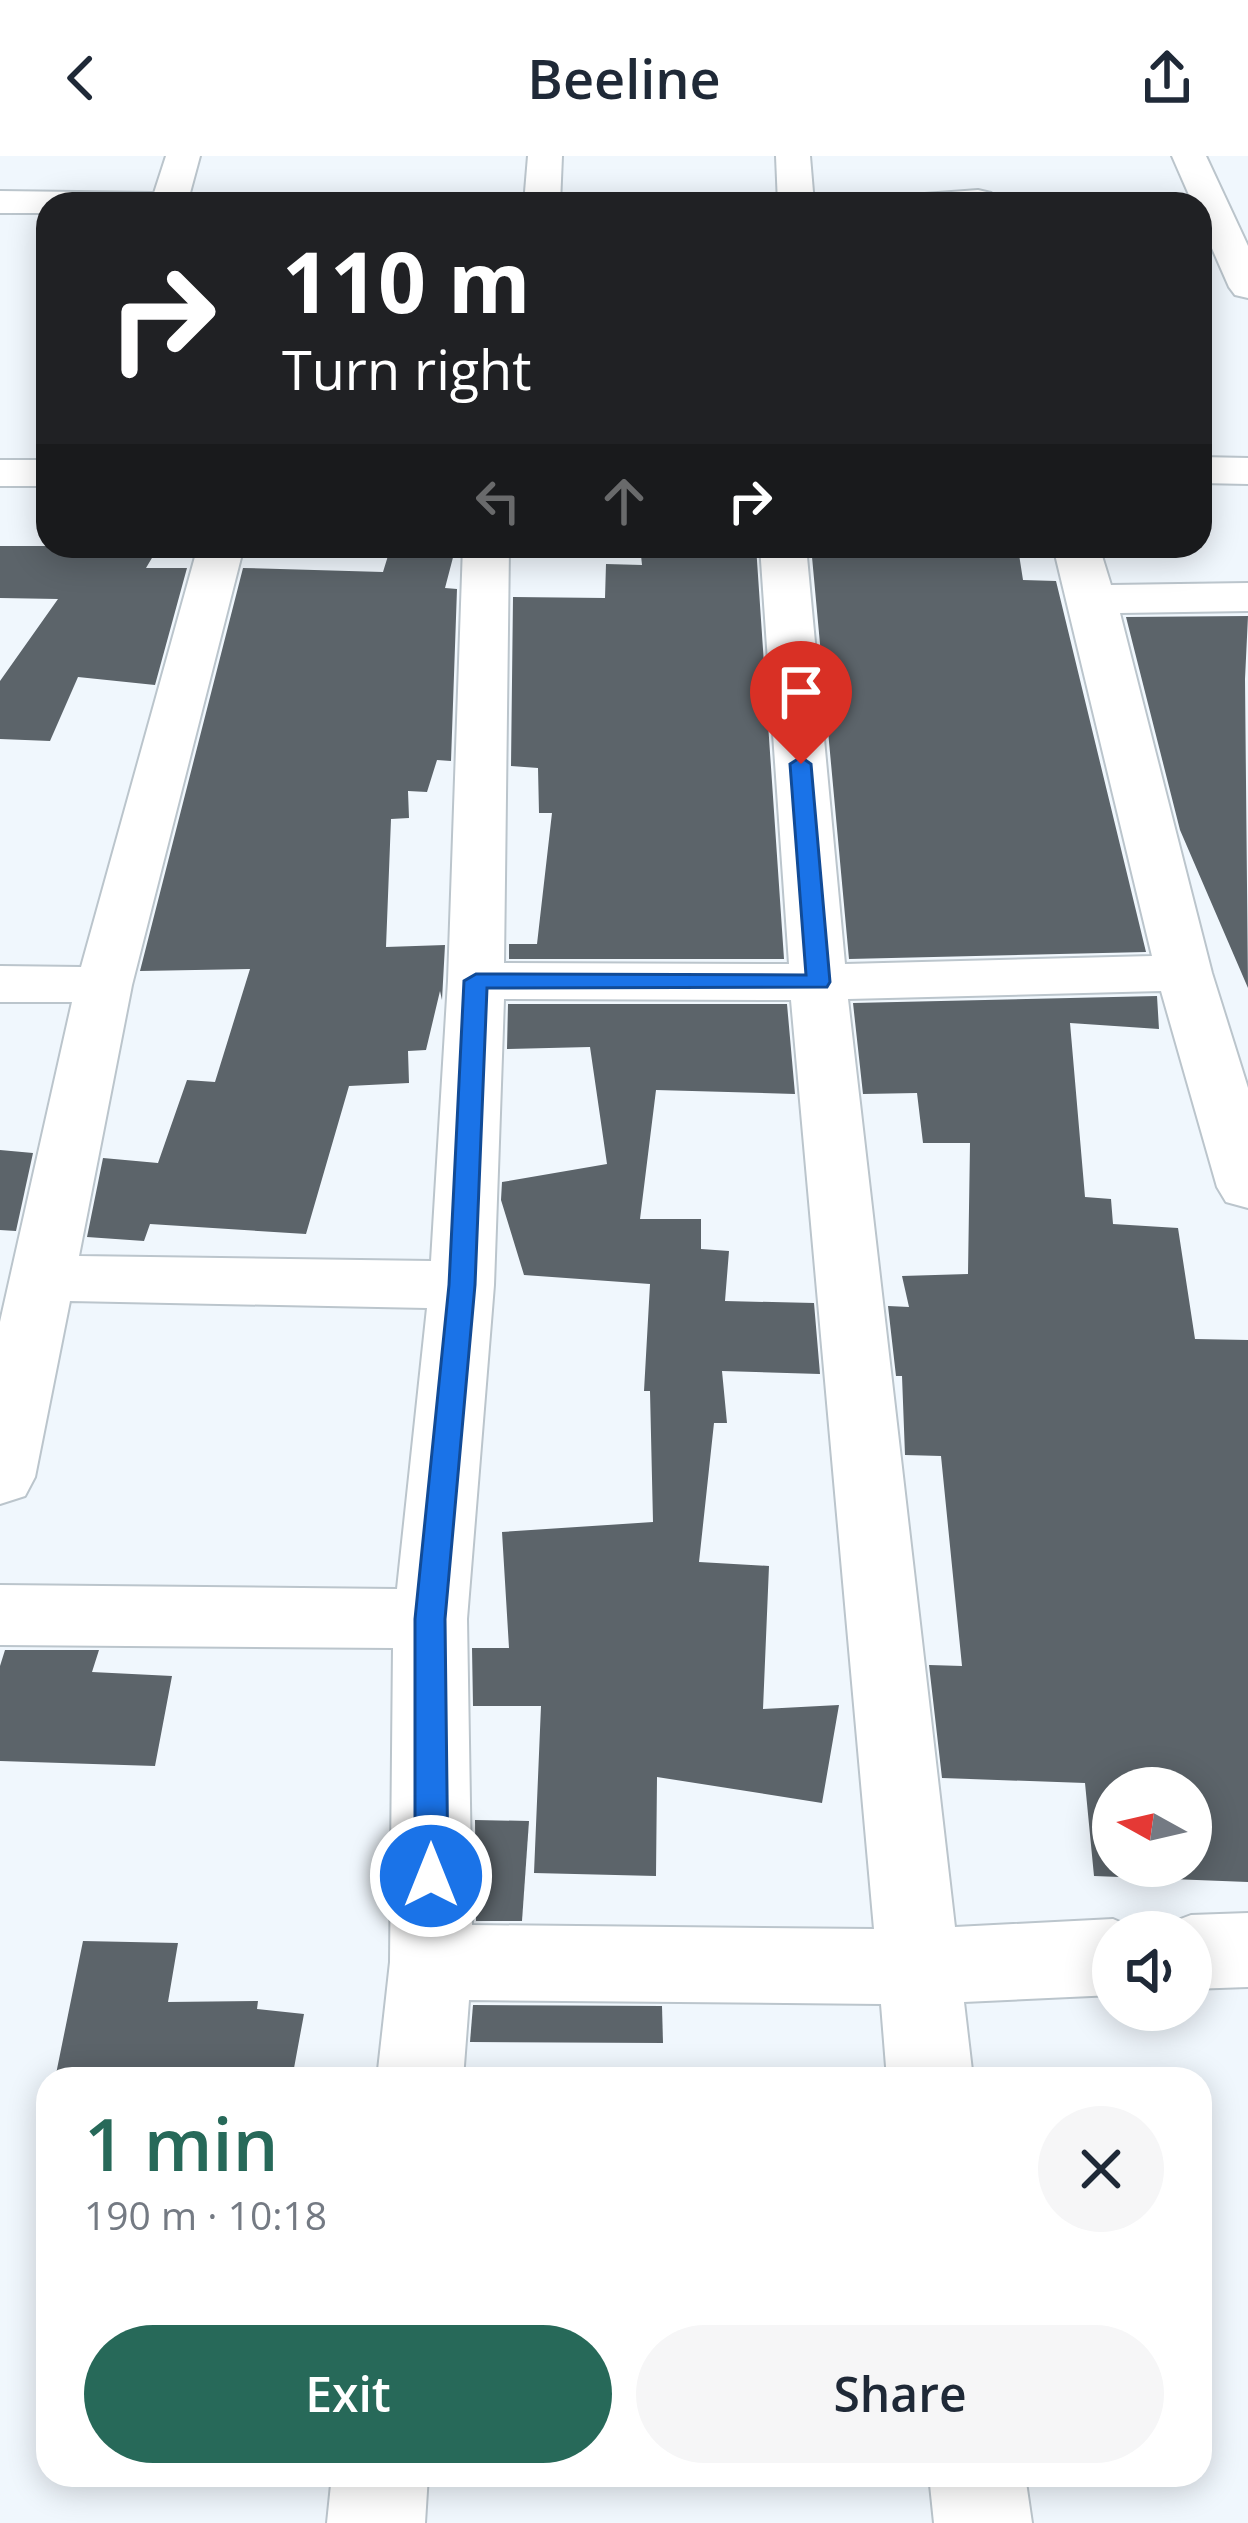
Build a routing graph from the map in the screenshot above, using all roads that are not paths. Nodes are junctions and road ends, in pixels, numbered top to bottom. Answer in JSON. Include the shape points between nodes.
{"nodes":[{"id":1,"x":183,"y":156,"type":"edge"},
{"id":2,"x":545,"y":156,"type":"edge"},
{"id":3,"x":793,"y":156,"type":"edge"},
{"id":4,"x":967,"y":156,"type":"edge"},
{"id":5,"x":1189,"y":156,"type":"edge"},
{"id":6,"x":172,"y":192,"type":"edge"},
{"id":7,"x":543,"y":192,"type":"edge"},
{"id":8,"x":795,"y":192,"type":"edge"},
{"id":9,"x":976,"y":192,"type":"edge"},
{"id":10,"x":0,"y":202,"type":"edge"},
{"id":11,"x":36,"y":202,"type":"edge"},
{"id":12,"x":1231,"y":214,"type":"edge"},
{"id":13,"x":1248,"y":287,"type":"edge"},
{"id":14,"x":1212,"y":470,"type":"edge"},
{"id":15,"x":1248,"y":471,"type":"edge"},
{"id":16,"x":0,"y":473,"type":"edge"},
{"id":17,"x":36,"y":473,"type":"edge"},
{"id":18,"x":218,"y":558,"type":"edge"},
{"id":19,"x":486,"y":558,"type":"edge"},
{"id":20,"x":784,"y":558,"type":"edge"},
{"id":21,"x":1080,"y":558,"type":"edge"},
{"id":22,"x":1248,"y":596,"type":"edge"},
{"id":23,"x":1093,"y":599,"type":"junction"},
{"id":24,"x":1184,"y":973,"type":"junction"},
{"id":25,"x":476,"y":981,"type":"junction"},
{"id":26,"x":818,"y":982,"type":"junction"},
{"id":27,"x":0,"y":984,"type":"edge"},
{"id":28,"x":104,"y":985,"type":"junction"},
{"id":29,"x":1248,"y":1186,"type":"edge"},
{"id":30,"x":44,"y":1279,"type":"junction"},
{"id":31,"x":462,"y":1285,"type":"junction"},
{"id":32,"x":0,"y":1477,"type":"edge"},
{"id":33,"x":0,"y":1615,"type":"edge"},
{"id":34,"x":430,"y":1619,"type":"junction"},
{"id":35,"x":1248,"y":1949,"type":"edge"},
{"id":36,"x":1212,"y":1951,"type":"edge"},
{"id":37,"x":1092,"y":1958,"type":"edge"},
{"id":38,"x":431,"y":1962,"type":"junction"},
{"id":39,"x":916,"y":1967,"type":"junction"},
{"id":40,"x":421,"y":2067,"type":"edge"},
{"id":41,"x":928,"y":2067,"type":"edge"},
{"id":42,"x":379,"y":2487,"type":"edge"},
{"id":43,"x":978,"y":2487,"type":"edge"},
{"id":44,"x":376,"y":2523,"type":"edge"},
{"id":45,"x":983,"y":2523,"type":"edge"}],
"edges":[{"from":1,"to":6,"type":"street"},
{"from":2,"to":7,"type":"street"},
{"from":3,"to":8,"type":"street"},
{"from":4,"to":9,"type":"street"},
{"from":5,"to":12,"type":"street"},
{"from":10,"to":11,"type":"street"},
{"from":12,"to":13,"type":"street"},
{"from":14,"to":15,"type":"street"},
{"from":16,"to":17,"type":"street"},
{"from":18,"to":28,"type":"street"},
{"from":19,"to":25,"type":"street"},
{"from":20,"to":26,"type":"street"},
{"from":21,"to":23,"type":"street"},
{"from":22,"to":23,"type":"street"},
{"from":23,"to":24,"type":"street"},
{"from":24,"to":26,"type":"street"},
{"from":24,"to":29,"type":"street"},
{"from":25,"to":26,"type":"street"},
{"from":25,"to":31,"type":"street"},
{"from":26,"to":39,"type":"street"},
{"from":27,"to":28,"type":"street"},
{"from":28,"to":30,"type":"street"},
{"from":30,"to":31,"type":"street"},
{"from":30,"to":32,"type":"street"},
{"from":31,"to":34,"type":"street"},
{"from":33,"to":34,"type":"street"},
{"from":34,"to":38,"type":"street"},
{"from":35,"to":36,"type":"street"},
{"from":37,"to":39,"type":"street"},
{"from":38,"to":39,"type":"street"},
{"from":38,"to":40,"type":"street"},
{"from":39,"to":41,"type":"street"},
{"from":42,"to":44,"type":"street"},
{"from":43,"to":45,"type":"street"}]}
